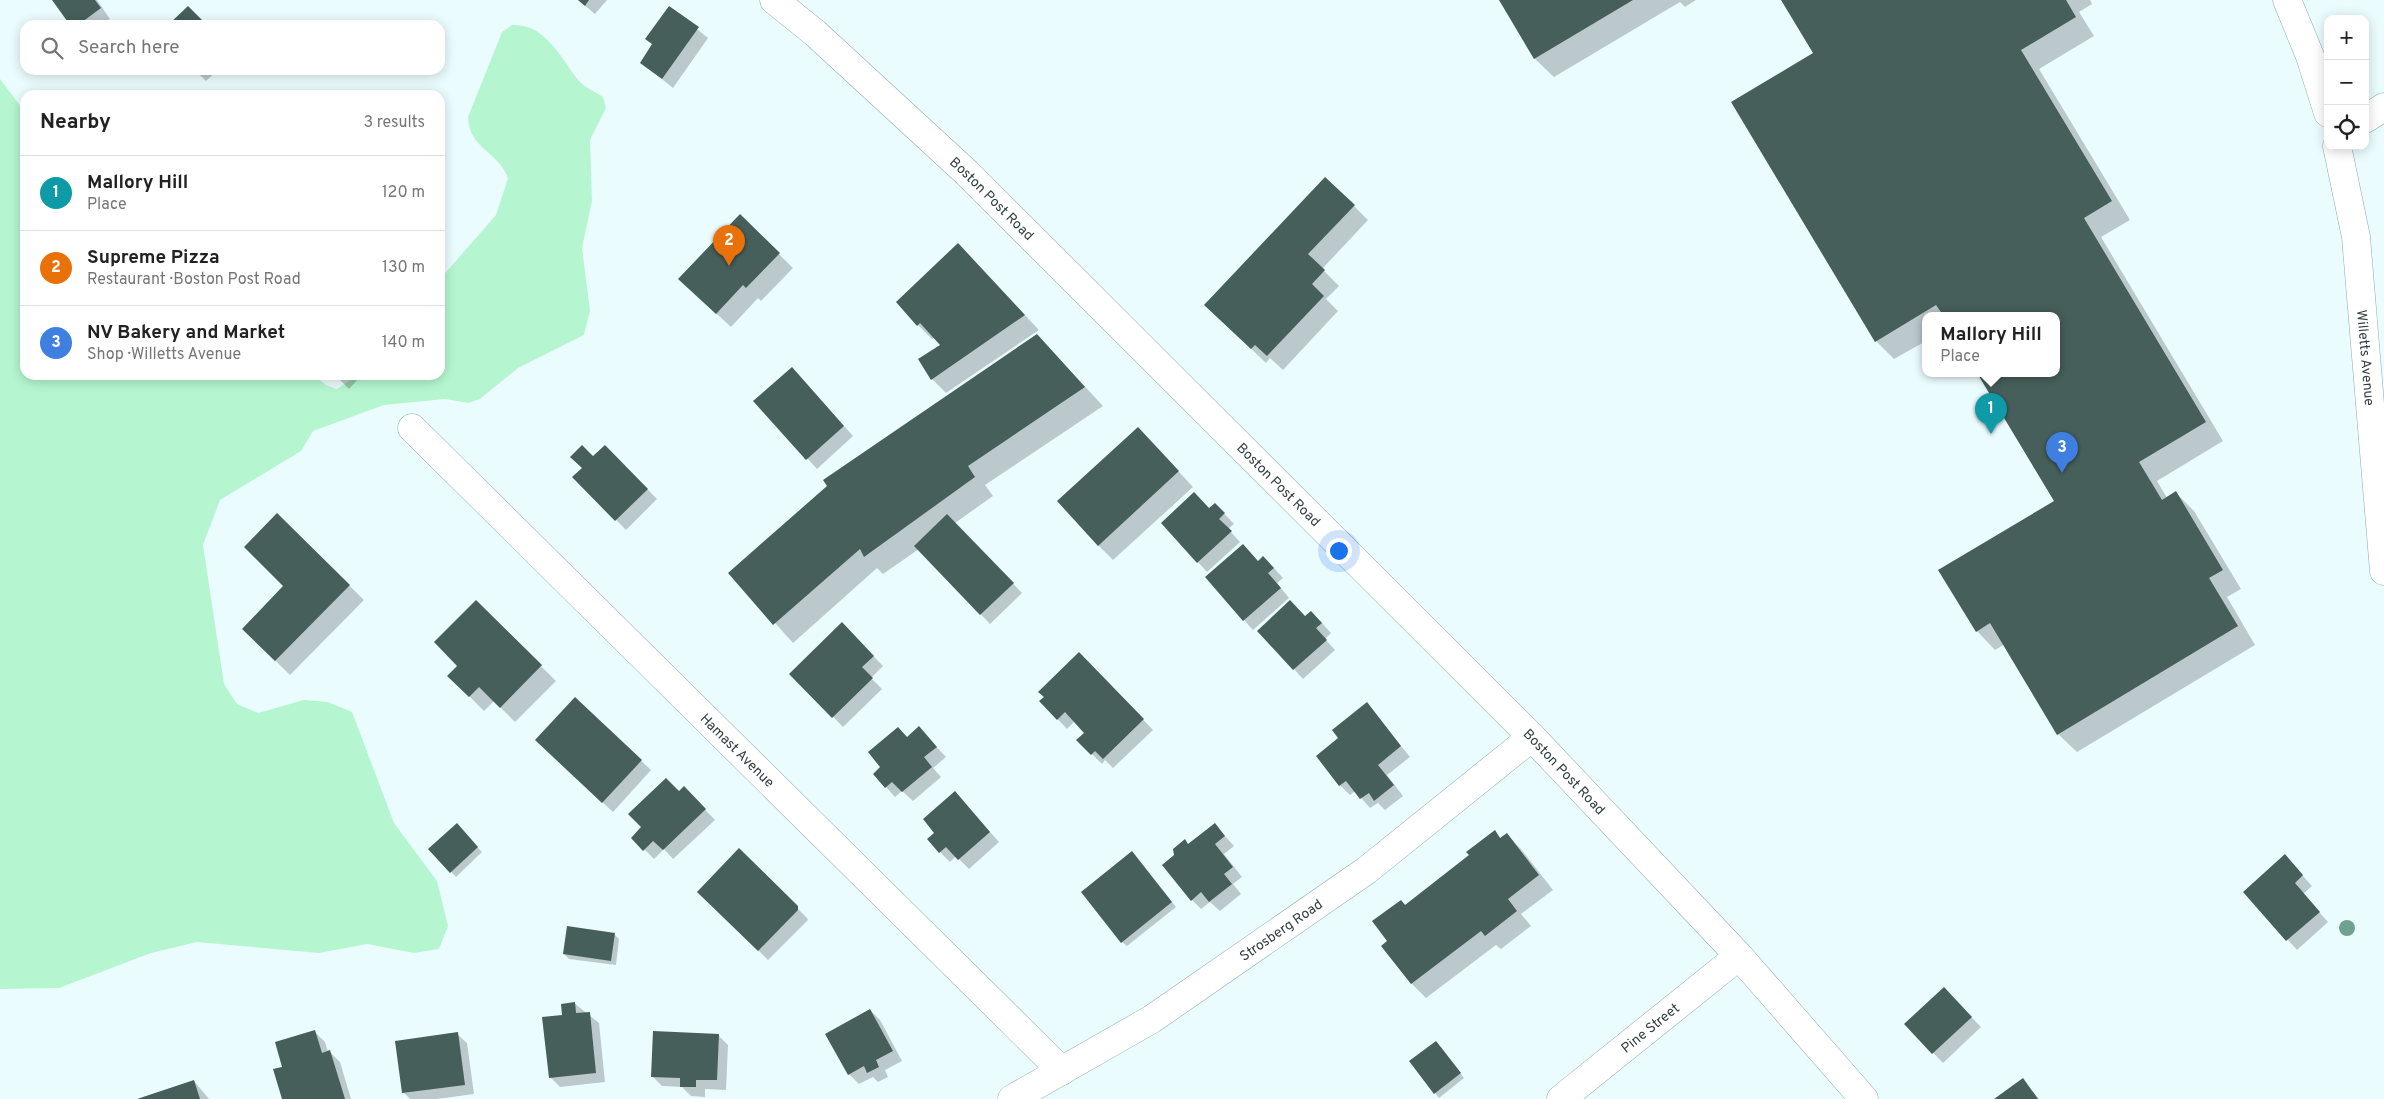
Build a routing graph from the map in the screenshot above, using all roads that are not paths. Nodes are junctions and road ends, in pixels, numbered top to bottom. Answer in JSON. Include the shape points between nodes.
{"nodes":[{"id":1,"x":774,"y":0,"type":"edge"},
{"id":2,"x":2287,"y":0,"type":"edge"},
{"id":3,"x":2325,"y":105,"type":"edge"},
{"id":4,"x":2384,"y":107,"type":"edge"},
{"id":5,"x":2369,"y":116,"type":"edge"},
{"id":6,"x":2338,"y":150,"type":"edge"},
{"id":7,"x":412,"y":428,"type":"dead end"},
{"id":8,"x":2384,"y":571,"type":"edge"},
{"id":9,"x":1532,"y":736,"type":"junction"},
{"id":10,"x":1739,"y":956,"type":"junction"},
{"id":11,"x":1062,"y":1072,"type":"junction"},
{"id":12,"x":1012,"y":1099,"type":"edge"},
{"id":13,"x":1561,"y":1099,"type":"edge"},
{"id":14,"x":1864,"y":1099,"type":"edge"}],
"edges":[{"from":1,"to":9,"type":"street","name":"Boston Post Road","via":[[815,33],[967,173]]},
{"from":2,"to":3,"type":"street"},
{"from":4,"to":5,"type":"street"},
{"from":6,"to":8,"type":"street","name":"Willetts Avenue","via":[[2356,237]]},
{"from":7,"to":11,"type":"street","name":"Hamast Avenue"},
{"from":9,"to":10,"type":"street","name":"Boston Post Road"},
{"from":9,"to":11,"type":"street","name":"Strosberg Road","via":[[1367,870],[1152,1018]]},
{"from":10,"to":13,"type":"street","name":"Pine Street"},
{"from":10,"to":14,"type":"street","name":"Boston Post Road"},
{"from":11,"to":12,"type":"street","name":"Strosberg Road"}]}
